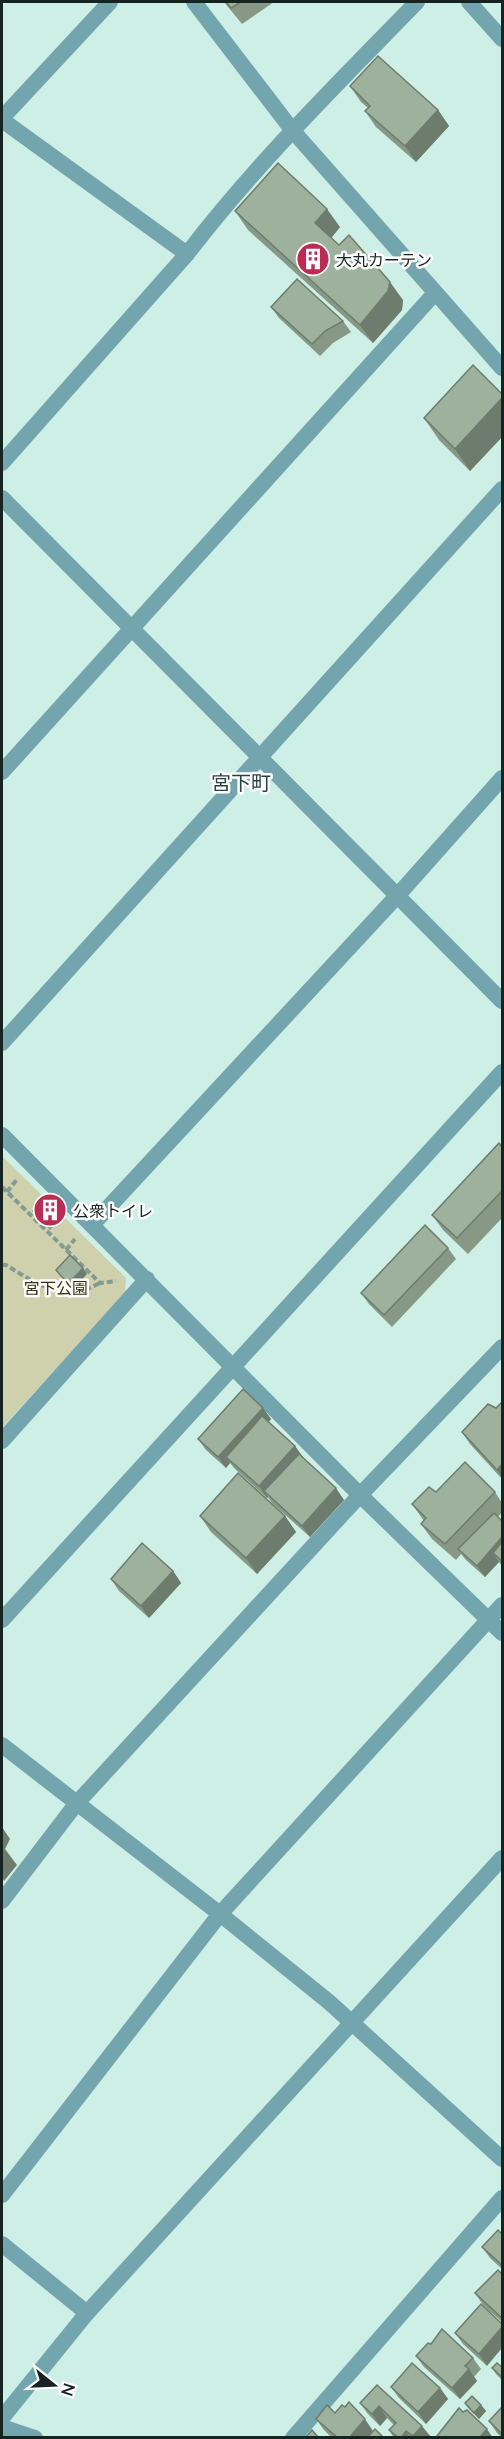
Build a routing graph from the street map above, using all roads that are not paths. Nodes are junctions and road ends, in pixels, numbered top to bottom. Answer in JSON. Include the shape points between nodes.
{"nodes":[{"id":1,"x":110,"y":2,"type":"edge"},
{"id":2,"x":194,"y":2,"type":"edge"},
{"id":3,"x":417,"y":2,"type":"edge"},
{"id":4,"x":469,"y":2,"type":"edge"},
{"id":5,"x":502,"y":39,"type":"edge"},
{"id":6,"x":2,"y":119,"type":"edge"},
{"id":7,"x":293,"y":130,"type":"junction"},
{"id":8,"x":188,"y":254,"type":"junction"},
{"id":9,"x":435,"y":293,"type":"junction"},
{"id":10,"x":502,"y":368,"type":"edge"},
{"id":11,"x":2,"y":463,"type":"edge"},
{"id":12,"x":502,"y":489,"type":"edge"},
{"id":13,"x":2,"y":498,"type":"edge"},
{"id":14,"x":131,"y":628,"type":"junction"},
{"id":15,"x":260,"y":757,"type":"junction"},
{"id":16,"x":2,"y":772,"type":"edge"},
{"id":17,"x":502,"y":778,"type":"edge"},
{"id":18,"x":398,"y":895,"type":"junction"},
{"id":19,"x":502,"y":1000,"type":"edge"},
{"id":20,"x":2,"y":1043,"type":"edge"},
{"id":21,"x":502,"y":1072,"type":"edge"},
{"id":22,"x":2,"y":1135,"type":"edge"},
{"id":23,"x":92,"y":1225,"type":"junction"},
{"id":24,"x":147,"y":1279,"type":"junction"},
{"id":25,"x":502,"y":1347,"type":"edge"},
{"id":26,"x":232,"y":1366,"type":"junction"},
{"id":27,"x":2,"y":1440,"type":"edge"},
{"id":28,"x":360,"y":1495,"type":"junction"},
{"id":29,"x":502,"y":1605,"type":"edge"},
{"id":30,"x":489,"y":1619,"type":"junction"},
{"id":31,"x":2,"y":1620,"type":"edge"},
{"id":32,"x":502,"y":1633,"type":"edge"},
{"id":33,"x":2,"y":1745,"type":"edge"},
{"id":34,"x":76,"y":1804,"type":"junction"},
{"id":35,"x":502,"y":1858,"type":"edge"},
{"id":36,"x":2,"y":1901,"type":"edge"},
{"id":37,"x":220,"y":1914,"type":"junction"},
{"id":38,"x":352,"y":2022,"type":"junction"},
{"id":39,"x":502,"y":2159,"type":"edge"},
{"id":40,"x":2,"y":2195,"type":"edge"},
{"id":41,"x":502,"y":2198,"type":"edge"},
{"id":42,"x":2,"y":2244,"type":"edge"},
{"id":43,"x":87,"y":2313,"type":"junction"},
{"id":44,"x":2,"y":2418,"type":"edge"},
{"id":45,"x":2,"y":2427,"type":"edge"},
{"id":46,"x":35,"y":2438,"type":"edge"},
{"id":47,"x":293,"y":2438,"type":"edge"}],
"edges":[{"from":1,"to":6,"type":"street"},
{"from":2,"to":7,"type":"street"},
{"from":3,"to":7,"type":"street"},
{"from":4,"to":5,"type":"street"},
{"from":6,"to":8,"type":"street"},
{"from":7,"to":8,"type":"street"},
{"from":7,"to":9,"type":"street"},
{"from":8,"to":11,"type":"street"},
{"from":9,"to":10,"type":"street"},
{"from":9,"to":14,"type":"street"},
{"from":12,"to":15,"type":"street"},
{"from":13,"to":14,"type":"street"},
{"from":14,"to":15,"type":"street"},
{"from":14,"to":16,"type":"street"},
{"from":15,"to":18,"type":"street"},
{"from":15,"to":20,"type":"street"},
{"from":17,"to":18,"type":"street"},
{"from":18,"to":19,"type":"street"},
{"from":18,"to":23,"type":"street"},
{"from":21,"to":26,"type":"street"},
{"from":22,"to":23,"type":"street"},
{"from":23,"to":24,"type":"street"},
{"from":24,"to":26,"type":"street"},
{"from":24,"to":27,"type":"street"},
{"from":25,"to":28,"type":"street"},
{"from":26,"to":28,"type":"street"},
{"from":26,"to":31,"type":"street"},
{"from":28,"to":30,"type":"street"},
{"from":28,"to":34,"type":"street"},
{"from":29,"to":30,"type":"street"},
{"from":30,"to":32,"type":"street"},
{"from":30,"to":37,"type":"street"},
{"from":33,"to":34,"type":"street"},
{"from":34,"to":36,"type":"street"},
{"from":34,"to":37,"type":"street"},
{"from":35,"to":38,"type":"street"},
{"from":37,"to":38,"type":"street"},
{"from":37,"to":40,"type":"street"},
{"from":38,"to":39,"type":"street"},
{"from":38,"to":43,"type":"street"},
{"from":41,"to":47,"type":"street"},
{"from":42,"to":43,"type":"street"},
{"from":43,"to":44,"type":"street"},
{"from":45,"to":46,"type":"street"}]}
